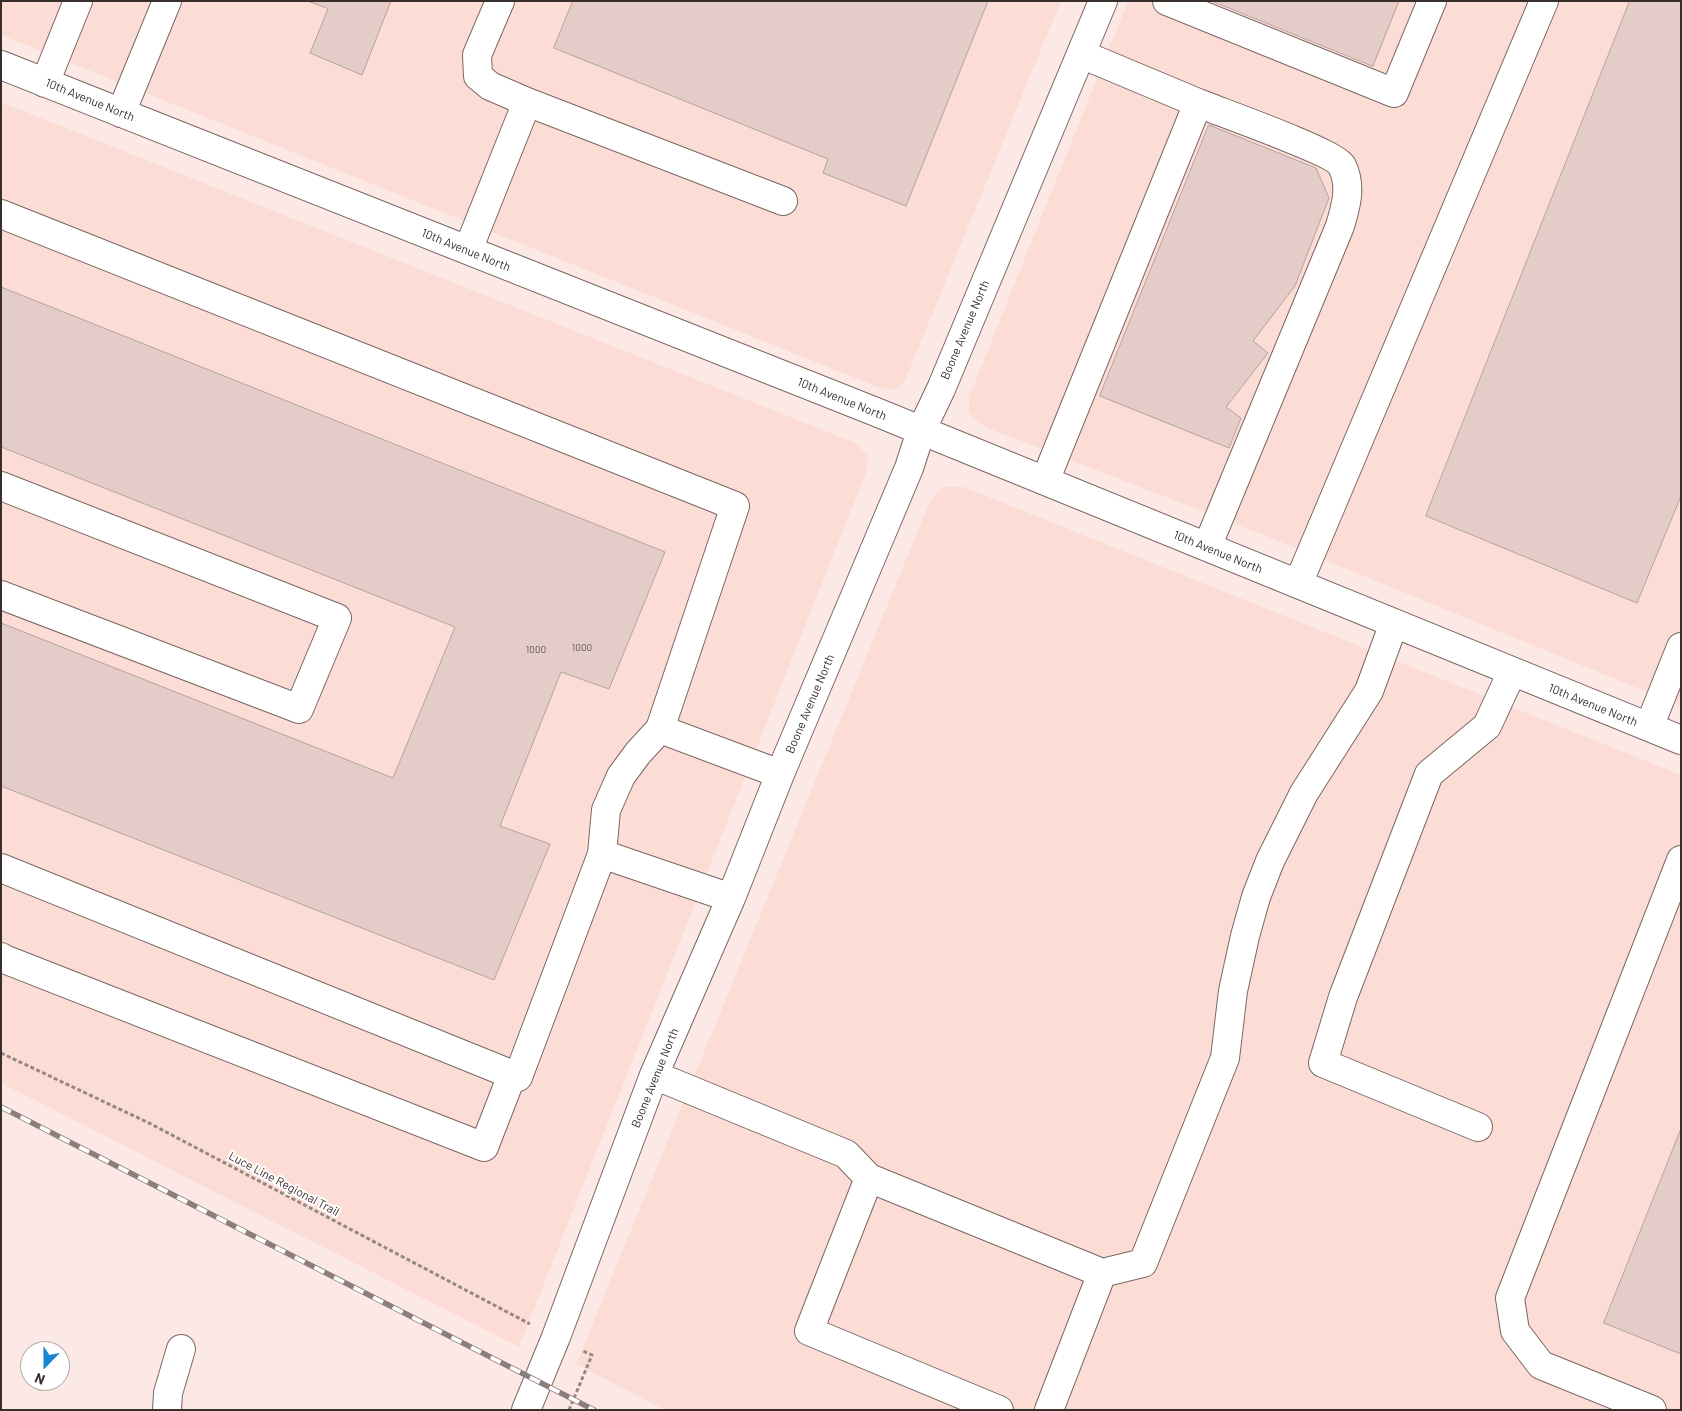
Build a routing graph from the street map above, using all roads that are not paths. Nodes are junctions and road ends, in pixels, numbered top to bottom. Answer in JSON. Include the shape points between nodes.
{"nodes":[{"id":1,"x":78,"y":1,"type":"edge"},
{"id":2,"x":167,"y":1,"type":"edge"},
{"id":3,"x":500,"y":1,"type":"edge"},
{"id":4,"x":1103,"y":1,"type":"edge"},
{"id":5,"x":1168,"y":1,"type":"edge"},
{"id":6,"x":1432,"y":1,"type":"edge"},
{"id":7,"x":1544,"y":1,"type":"edge"},
{"id":8,"x":1081,"y":54,"type":"junction"},
{"id":9,"x":1,"y":65,"type":"edge"},
{"id":10,"x":45,"y":83,"type":"junction"},
{"id":11,"x":527,"y":102,"type":"junction"},
{"id":12,"x":1198,"y":104,"type":"junction"},
{"id":13,"x":121,"y":113,"type":"junction"},
{"id":14,"x":783,"y":200,"type":"dead end"},
{"id":15,"x":1,"y":214,"type":"edge"},
{"id":16,"x":468,"y":250,"type":"junction"},
{"id":17,"x":921,"y":431,"type":"junction"},
{"id":18,"x":1044,"y":481,"type":"junction"},
{"id":19,"x":1,"y":486,"type":"edge"},
{"id":20,"x":1206,"y":547,"type":"junction"},
{"id":21,"x":1298,"y":584,"type":"junction"},
{"id":22,"x":1,"y":595,"type":"edge"},
{"id":23,"x":1394,"y":623,"type":"junction"},
{"id":24,"x":1681,"y":647,"type":"edge"},
{"id":25,"x":1512,"y":672,"type":"junction"},
{"id":26,"x":1649,"y":728,"type":"junction"},
{"id":27,"x":660,"y":729,"type":"junction"},
{"id":28,"x":1681,"y":740,"type":"edge"},
{"id":29,"x":780,"y":774,"type":"junction"},
{"id":30,"x":602,"y":854,"type":"junction"},
{"id":31,"x":1681,"y":860,"type":"edge"},
{"id":32,"x":2,"y":871,"type":"edge"},
{"id":33,"x":731,"y":898,"type":"junction"},
{"id":34,"x":1,"y":957,"type":"edge"},
{"id":35,"x":654,"y":1074,"type":"junction"},
{"id":36,"x":512,"y":1075,"type":"junction"},
{"id":37,"x":1478,"y":1126,"type":"dead end"},
{"id":38,"x":869,"y":1178,"type":"junction"},
{"id":39,"x":1102,"y":1273,"type":"junction"},
{"id":40,"x":181,"y":1349,"type":"dead end"},
{"id":41,"x":168,"y":1410,"type":"edge"},
{"id":42,"x":526,"y":1410,"type":"edge"},
{"id":43,"x":999,"y":1410,"type":"edge"},
{"id":44,"x":1048,"y":1410,"type":"edge"},
{"id":45,"x":1652,"y":1410,"type":"edge"}],
"edges":[{"from":1,"to":10,"type":"street"},
{"from":2,"to":13,"type":"street"},
{"from":3,"to":11,"type":"street","via":[[477,55],[478,76],[490,86]]},
{"from":4,"to":8,"type":"street","name":"Boone Avenue North"},
{"from":5,"to":6,"type":"street","via":[[1394,93]]},
{"from":7,"to":21,"type":"street"},
{"from":8,"to":12,"type":"street"},
{"from":8,"to":17,"type":"street","name":"Boone Avenue North"},
{"from":9,"to":10,"type":"street","name":"10th Avenue North"},
{"from":10,"to":13,"type":"street","name":"10th Avenue North"},
{"from":11,"to":14,"type":"street"},
{"from":11,"to":16,"type":"street"},
{"from":12,"to":18,"type":"street"},
{"from":12,"to":20,"type":"street","via":[[1322,152],[1341,164],[1347,181],[1347,202],[1340,226]]},
{"from":13,"to":16,"type":"street","name":"10th Avenue North"},
{"from":15,"to":27,"type":"street","via":[[735,506]]},
{"from":16,"to":17,"type":"street","name":"10th Avenue North"},
{"from":17,"to":18,"type":"street","name":"10th Avenue North"},
{"from":17,"to":29,"type":"street","name":"Boone Avenue North","via":[[909,468]]},
{"from":18,"to":20,"type":"street","name":"10th Avenue North"},
{"from":19,"to":22,"type":"street","via":[[337,618],[299,709]]},
{"from":20,"to":21,"type":"street","name":"10th Avenue North"},
{"from":21,"to":23,"type":"street","name":"10th Avenue North"},
{"from":23,"to":25,"type":"street","name":"10th Avenue North"},
{"from":23,"to":39,"type":"street","via":[[1369,691],[1304,793],[1270,861],[1245,936],[1233,991],[1225,1058],[1143,1262]]},
{"from":24,"to":26,"type":"street"},
{"from":25,"to":26,"type":"street","name":"10th Avenue North"},
{"from":25,"to":37,"type":"street","via":[[1487,726],[1429,774],[1343,997],[1324,1063]]},
{"from":26,"to":28,"type":"street","name":"10th Avenue North"},
{"from":27,"to":29,"type":"street"},
{"from":27,"to":30,"type":"street","via":[[621,776],[606,810]]},
{"from":29,"to":33,"type":"street","name":"Boone Avenue North"},
{"from":30,"to":33,"type":"street"},
{"from":30,"to":36,"type":"street","via":[[518,1077]]},
{"from":31,"to":45,"type":"street","via":[[1510,1298],[1515,1331],[1541,1365]]},
{"from":32,"to":36,"type":"street"},
{"from":33,"to":35,"type":"street","name":"Boone Avenue North"},
{"from":34,"to":36,"type":"street","via":[[484,1147]]},
{"from":35,"to":38,"type":"street","via":[[846,1154]]},
{"from":35,"to":42,"type":"street","name":"Boone Avenue North"},
{"from":38,"to":39,"type":"street"},
{"from":38,"to":43,"type":"street","via":[[809,1331]]},
{"from":39,"to":44,"type":"street"},
{"from":40,"to":41,"type":"street","via":[[168,1393]]}]}
